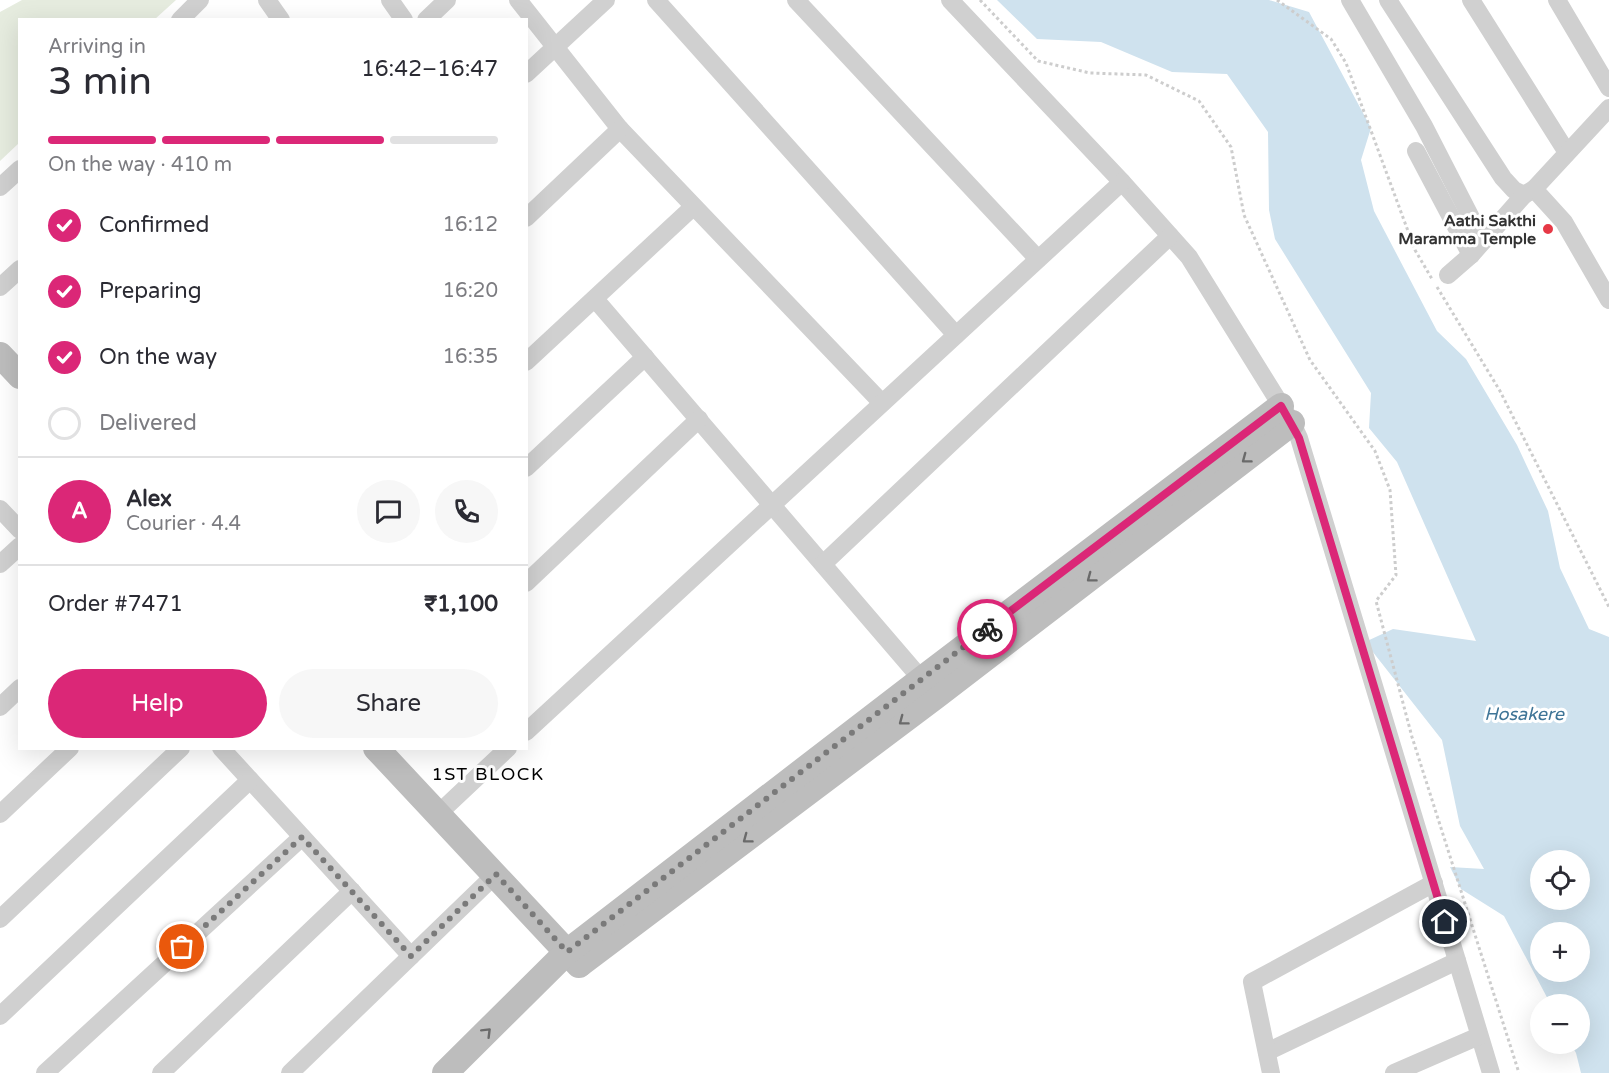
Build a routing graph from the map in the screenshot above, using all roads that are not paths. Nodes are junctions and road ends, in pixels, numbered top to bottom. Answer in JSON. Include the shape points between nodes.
{"nodes":[{"id":1,"x":200,"y":0,"type":"edge"},
{"id":2,"x":267,"y":0,"type":"edge"},
{"id":3,"x":390,"y":0,"type":"edge"},
{"id":4,"x":447,"y":0,"type":"edge"},
{"id":5,"x":518,"y":0,"type":"edge"},
{"id":6,"x":606,"y":0,"type":"edge"},
{"id":7,"x":656,"y":0,"type":"edge"},
{"id":8,"x":796,"y":0,"type":"edge"},
{"id":9,"x":950,"y":0,"type":"edge"},
{"id":10,"x":1350,"y":0,"type":"edge"},
{"id":11,"x":1388,"y":0,"type":"edge"},
{"id":12,"x":1472,"y":0,"type":"edge"},
{"id":13,"x":1557,"y":0,"type":"edge"},
{"id":14,"x":182,"y":18,"type":"edge"},
{"id":15,"x":280,"y":18,"type":"edge"},
{"id":16,"x":403,"y":18,"type":"edge"},
{"id":17,"x":428,"y":18,"type":"edge"},
{"id":18,"x":556,"y":47,"type":"junction"},
{"id":19,"x":528,"y":72,"type":"edge"},
{"id":20,"x":1609,"y":88,"type":"edge"},
{"id":21,"x":1609,"y":108,"type":"edge"},
{"id":22,"x":620,"y":129,"type":"junction"},
{"id":23,"x":1416,"y":151,"type":"dead end"},
{"id":24,"x":1566,"y":154,"type":"junction"},
{"id":25,"x":18,"y":171,"type":"edge"},
{"id":26,"x":1122,"y":182,"type":"junction"},
{"id":27,"x":0,"y":188,"type":"edge"},
{"id":28,"x":1529,"y":192,"type":"junction"},
{"id":29,"x":693,"y":207,"type":"junction"},
{"id":30,"x":528,"y":216,"type":"edge"},
{"id":31,"x":1170,"y":236,"type":"junction"},
{"id":32,"x":1483,"y":241,"type":"junction"},
{"id":33,"x":1471,"y":255,"type":"junction"},
{"id":34,"x":1038,"y":259,"type":"junction"},
{"id":35,"x":18,"y":271,"type":"edge"},
{"id":36,"x":1448,"y":275,"type":"dead end"},
{"id":37,"x":0,"y":287,"type":"edge"},
{"id":38,"x":595,"y":298,"type":"junction"},
{"id":39,"x":1609,"y":300,"type":"edge"},
{"id":40,"x":956,"y":335,"type":"junction"},
{"id":41,"x":0,"y":355,"type":"edge"},
{"id":42,"x":645,"y":357,"type":"junction"},
{"id":43,"x":528,"y":360,"type":"edge"},
{"id":44,"x":18,"y":374,"type":"edge"},
{"id":45,"x":882,"y":403,"type":"junction"},
{"id":46,"x":1287,"y":415,"type":"junction"},
{"id":47,"x":699,"y":419,"type":"junction"},
{"id":48,"x":528,"y":466,"type":"edge"},
{"id":49,"x":772,"y":505,"type":"junction"},
{"id":50,"x":0,"y":509,"type":"edge"},
{"id":51,"x":18,"y":528,"type":"edge"},
{"id":52,"x":18,"y":548,"type":"edge"},
{"id":53,"x":0,"y":564,"type":"edge"},
{"id":54,"x":823,"y":564,"type":"junction"},
{"id":55,"x":528,"y":581,"type":"edge"},
{"id":56,"x":929,"y":687,"type":"junction"},
{"id":57,"x":18,"y":690,"type":"edge"},
{"id":58,"x":0,"y":707,"type":"edge"},
{"id":59,"x":528,"y":730,"type":"edge"},
{"id":60,"x":68,"y":750,"type":"edge"},
{"id":61,"x":179,"y":750,"type":"edge"},
{"id":62,"x":222,"y":750,"type":"edge"},
{"id":63,"x":378,"y":750,"type":"edge"},
{"id":64,"x":506,"y":750,"type":"edge"},
{"id":65,"x":250,"y":780,"type":"junction"},
{"id":66,"x":0,"y":814,"type":"edge"},
{"id":67,"x":438,"y":814,"type":"junction"},
{"id":68,"x":302,"y":837,"type":"junction"},
{"id":69,"x":496,"y":874,"type":"junction"},
{"id":70,"x":1434,"y":883,"type":"junction"},
{"id":71,"x":352,"y":891,"type":"junction"},
{"id":72,"x":0,"y":919,"type":"edge"},
{"id":73,"x":411,"y":956,"type":"junction"},
{"id":74,"x":573,"y":959,"type":"junction"},
{"id":75,"x":1457,"y":961,"type":"junction"},
{"id":76,"x":0,"y":1016,"type":"edge"},
{"id":77,"x":1479,"y":1036,"type":"junction"},
{"id":78,"x":1267,"y":1052,"type":"junction"},
{"id":79,"x":45,"y":1073,"type":"edge"},
{"id":80,"x":161,"y":1073,"type":"edge"},
{"id":81,"x":290,"y":1073,"type":"edge"},
{"id":82,"x":445,"y":1073,"type":"edge"},
{"id":83,"x":470,"y":1073,"type":"edge"},
{"id":84,"x":1271,"y":1073,"type":"edge"},
{"id":85,"x":1394,"y":1073,"type":"edge"},
{"id":86,"x":1491,"y":1073,"type":"edge"}],
"edges":[{"from":1,"to":14,"type":"street"},
{"from":2,"to":15,"type":"street"},
{"from":3,"to":16,"type":"street"},
{"from":4,"to":17,"type":"street"},
{"from":5,"to":18,"type":"street"},
{"from":6,"to":18,"type":"street"},
{"from":7,"to":40,"type":"street"},
{"from":8,"to":34,"type":"street"},
{"from":9,"to":26,"type":"street"},
{"from":10,"to":32,"type":"street","via":[[1424,126]]},
{"from":11,"to":28,"type":"street","via":[[1503,178],[1514,190]]},
{"from":12,"to":24,"type":"street"},
{"from":13,"to":20,"type":"street"},
{"from":18,"to":19,"type":"street"},
{"from":18,"to":22,"type":"street"},
{"from":21,"to":24,"type":"street"},
{"from":22,"to":29,"type":"street"},
{"from":22,"to":30,"type":"street"},
{"from":23,"to":33,"type":"street"},
{"from":24,"to":28,"type":"street"},
{"from":25,"to":27,"type":"street"},
{"from":26,"to":31,"type":"street"},
{"from":26,"to":34,"type":"street"},
{"from":28,"to":32,"type":"street"},
{"from":28,"to":39,"type":"street","via":[[1564,222]]},
{"from":29,"to":38,"type":"street"},
{"from":29,"to":45,"type":"street"},
{"from":31,"to":46,"type":"street","via":[[1189,257]]},
{"from":31,"to":54,"type":"street"},
{"from":32,"to":33,"type":"street"},
{"from":33,"to":36,"type":"street"},
{"from":34,"to":40,"type":"street"},
{"from":35,"to":37,"type":"street"},
{"from":38,"to":42,"type":"street"},
{"from":38,"to":43,"type":"street"},
{"from":40,"to":45,"type":"street"},
{"from":41,"to":44,"type":"street"},
{"from":42,"to":47,"type":"street"},
{"from":42,"to":48,"type":"street"},
{"from":45,"to":49,"type":"street"},
{"from":46,"to":56,"type":"street"},
{"from":46,"to":70,"type":"street","via":[[1299,438]]},
{"from":47,"to":49,"type":"street"},
{"from":47,"to":55,"type":"street"},
{"from":49,"to":54,"type":"street"},
{"from":49,"to":59,"type":"street"},
{"from":50,"to":51,"type":"street"},
{"from":52,"to":53,"type":"street"},
{"from":54,"to":56,"type":"street"},
{"from":56,"to":74,"type":"street"},
{"from":57,"to":58,"type":"street"},
{"from":60,"to":66,"type":"street"},
{"from":61,"to":72,"type":"street"},
{"from":62,"to":65,"type":"street"},
{"from":63,"to":67,"type":"street"},
{"from":64,"to":67,"type":"street"},
{"from":65,"to":68,"type":"street"},
{"from":65,"to":76,"type":"street"},
{"from":67,"to":69,"type":"street"},
{"from":68,"to":71,"type":"street"},
{"from":68,"to":79,"type":"street"},
{"from":69,"to":73,"type":"street"},
{"from":69,"to":74,"type":"street"},
{"from":70,"to":75,"type":"street"},
{"from":70,"to":78,"type":"street","via":[[1252,982]]},
{"from":71,"to":73,"type":"street"},
{"from":71,"to":80,"type":"street"},
{"from":73,"to":81,"type":"street"},
{"from":82,"to":74,"type":"street","one_way":true},
{"from":74,"to":83,"type":"street"},
{"from":75,"to":77,"type":"street"},
{"from":75,"to":78,"type":"street"},
{"from":77,"to":85,"type":"street"},
{"from":77,"to":86,"type":"street"},
{"from":78,"to":84,"type":"street"}]}
